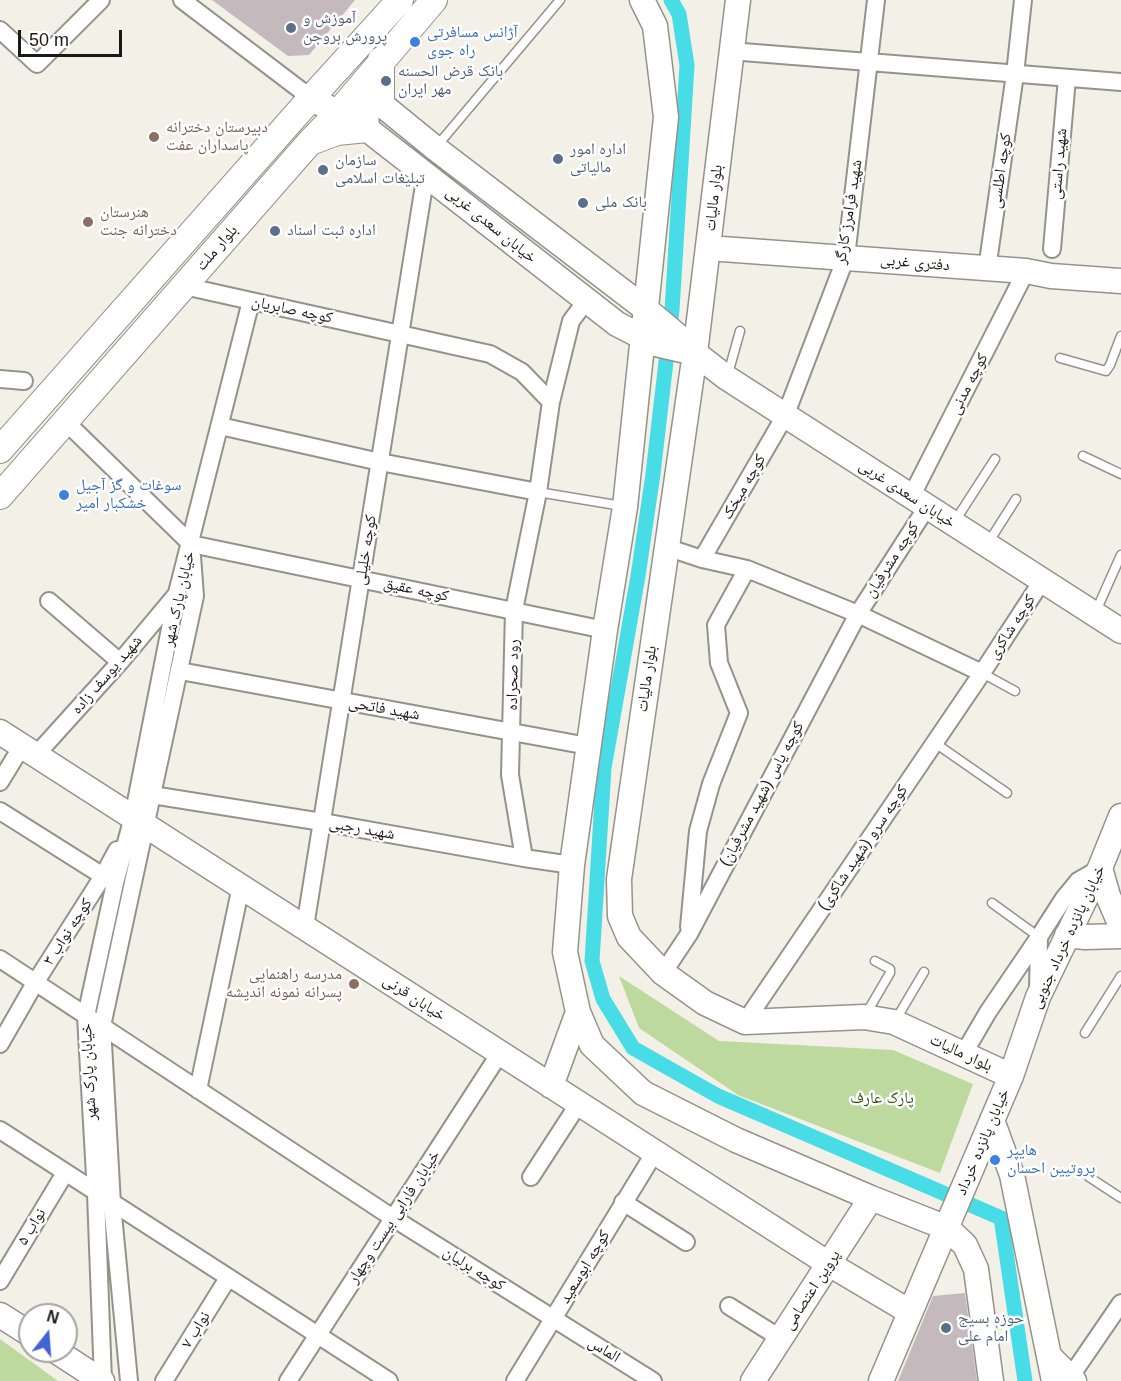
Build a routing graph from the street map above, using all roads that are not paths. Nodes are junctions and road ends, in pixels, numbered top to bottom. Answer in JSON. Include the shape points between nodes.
{"nodes":[{"id":1,"x":101,"y":0,"type":"edge"},
{"id":2,"x":182,"y":0,"type":"edge"},
{"id":3,"x":400,"y":0,"type":"edge"},
{"id":4,"x":434,"y":0,"type":"edge"},
{"id":5,"x":560,"y":0,"type":"edge"},
{"id":6,"x":642,"y":0,"type":"edge"},
{"id":7,"x":738,"y":0,"type":"edge"},
{"id":8,"x":876,"y":0,"type":"edge"},
{"id":9,"x":1023,"y":0,"type":"edge"},
{"id":10,"x":0,"y":30,"type":"edge"},
{"id":11,"x":730,"y":51,"type":"junction"},
{"id":12,"x":381,"y":60,"type":"junction"},
{"id":13,"x":869,"y":62,"type":"junction"},
{"id":14,"x":1015,"y":74,"type":"junction"},
{"id":15,"x":1067,"y":78,"type":"junction"},
{"id":16,"x":1121,"y":82,"type":"edge"},
{"id":17,"x":288,"y":83,"type":"junction"},
{"id":18,"x":318,"y":89,"type":"junction"},
{"id":19,"x":356,"y":91,"type":"junction"},
{"id":20,"x":381,"y":104,"type":"junction"},
{"id":21,"x":338,"y":113,"type":"junction"},
{"id":22,"x":367,"y":129,"type":"junction"},
{"id":23,"x":310,"y":142,"type":"junction"},
{"id":24,"x":435,"y":148,"type":"junction"},
{"id":25,"x":426,"y":173,"type":"junction"},
{"id":26,"x":708,"y":248,"type":"junction"},
{"id":27,"x":846,"y":257,"type":"junction"},
{"id":28,"x":1051,"y":262,"type":"junction"},
{"id":29,"x":987,"y":269,"type":"junction"},
{"id":30,"x":1026,"y":271,"type":"junction"},
{"id":31,"x":650,"y":272,"type":"junction"},
{"id":32,"x":1121,"y":281,"type":"edge"},
{"id":33,"x":612,"y":283,"type":"junction"},
{"id":34,"x":184,"y":286,"type":"junction"},
{"id":35,"x":251,"y":301,"type":"junction"},
{"id":36,"x":585,"y":301,"type":"junction"},
{"id":37,"x":740,"y":331,"type":"dead end"},
{"id":38,"x":400,"y":334,"type":"junction"},
{"id":39,"x":665,"y":336,"type":"junction"},
{"id":40,"x":1121,"y":336,"type":"edge"},
{"id":41,"x":1060,"y":358,"type":"dead end"},
{"id":42,"x":727,"y":378,"type":"junction"},
{"id":43,"x":0,"y":379,"type":"edge"},
{"id":44,"x":24,"y":381,"type":"dead end"},
{"id":45,"x":551,"y":402,"type":"junction"},
{"id":46,"x":786,"y":414,"type":"junction"},
{"id":47,"x":66,"y":422,"type":"junction"},
{"id":48,"x":220,"y":426,"type":"junction"},
{"id":49,"x":0,"y":450,"type":"edge"},
{"id":50,"x":1083,"y":456,"type":"dead end"},
{"id":51,"x":995,"y":459,"type":"dead end"},
{"id":52,"x":380,"y":462,"type":"junction"},
{"id":53,"x":1121,"y":474,"type":"edge"},
{"id":54,"x":538,"y":492,"type":"junction"},
{"id":55,"x":0,"y":496,"type":"edge"},
{"id":56,"x":1016,"y":499,"type":"dead end"},
{"id":57,"x":919,"y":502,"type":"junction"},
{"id":58,"x":625,"y":507,"type":"junction"},
{"id":59,"x":953,"y":524,"type":"junction"},
{"id":60,"x":191,"y":544,"type":"junction"},
{"id":61,"x":986,"y":545,"type":"junction"},
{"id":62,"x":666,"y":547,"type":"junction"},
{"id":63,"x":1121,"y":555,"type":"edge"},
{"id":64,"x":702,"y":559,"type":"junction"},
{"id":65,"x":747,"y":569,"type":"junction"},
{"id":66,"x":361,"y":579,"type":"junction"},
{"id":67,"x":1042,"y":580,"type":"junction"},
{"id":68,"x":177,"y":593,"type":"junction"},
{"id":69,"x":49,"y":601,"type":"dead end"},
{"id":70,"x":514,"y":610,"type":"junction"},
{"id":71,"x":858,"y":614,"type":"junction"},
{"id":72,"x":1094,"y":614,"type":"junction"},
{"id":73,"x":605,"y":630,"type":"junction"},
{"id":74,"x":1121,"y":631,"type":"edge"},
{"id":75,"x":120,"y":662,"type":"junction"},
{"id":76,"x":180,"y":671,"type":"junction"},
{"id":77,"x":982,"y":673,"type":"junction"},
{"id":78,"x":1015,"y":692,"type":"dead end"},
{"id":79,"x":341,"y":701,"type":"junction"},
{"id":80,"x":0,"y":732,"type":"edge"},
{"id":81,"x":512,"y":732,"type":"junction"},
{"id":82,"x":934,"y":743,"type":"junction"},
{"id":83,"x":588,"y":746,"type":"junction"},
{"id":84,"x":29,"y":750,"type":"junction"},
{"id":85,"x":0,"y":782,"type":"edge"},
{"id":86,"x":1007,"y":793,"type":"dead end"},
{"id":87,"x":152,"y":795,"type":"junction"},
{"id":88,"x":0,"y":811,"type":"edge"},
{"id":89,"x":1121,"y":816,"type":"edge"},
{"id":90,"x":139,"y":821,"type":"junction"},
{"id":91,"x":322,"y":822,"type":"junction"},
{"id":92,"x":524,"y":858,"type":"junction"},
{"id":93,"x":572,"y":865,"type":"junction"},
{"id":94,"x":1101,"y":868,"type":"junction"},
{"id":95,"x":109,"y":880,"type":"junction"},
{"id":96,"x":241,"y":886,"type":"junction"},
{"id":97,"x":992,"y":903,"type":"dead end"},
{"id":98,"x":1084,"y":903,"type":"junction"},
{"id":99,"x":1121,"y":926,"type":"edge"},
{"id":100,"x":305,"y":927,"type":"junction"},
{"id":101,"x":689,"y":934,"type":"junction"},
{"id":102,"x":1121,"y":934,"type":"edge"},
{"id":103,"x":1067,"y":935,"type":"junction"},
{"id":104,"x":1039,"y":937,"type":"junction"},
{"id":105,"x":0,"y":959,"type":"edge"},
{"id":106,"x":875,"y":961,"type":"dead end"},
{"id":107,"x":924,"y":972,"type":"dead end"},
{"id":108,"x":663,"y":973,"type":"junction"},
{"id":109,"x":1121,"y":976,"type":"edge"},
{"id":110,"x":35,"y":983,"type":"junction"},
{"id":111,"x":1038,"y":998,"type":"junction"},
{"id":112,"x":578,"y":1012,"type":"junction"},
{"id":113,"x":86,"y":1016,"type":"junction"},
{"id":114,"x":864,"y":1017,"type":"junction"},
{"id":115,"x":745,"y":1022,"type":"junction"},
{"id":116,"x":894,"y":1022,"type":"junction"},
{"id":117,"x":102,"y":1026,"type":"junction"},
{"id":118,"x":1085,"y":1033,"type":"dead end"},
{"id":119,"x":0,"y":1044,"type":"edge"},
{"id":120,"x":500,"y":1053,"type":"junction"},
{"id":121,"x":964,"y":1053,"type":"junction"},
{"id":122,"x":1014,"y":1068,"type":"junction"},
{"id":123,"x":551,"y":1086,"type":"junction"},
{"id":124,"x":198,"y":1090,"type":"junction"},
{"id":125,"x":579,"y":1103,"type":"junction"},
{"id":126,"x":992,"y":1120,"type":"junction"},
{"id":127,"x":0,"y":1131,"type":"edge"},
{"id":128,"x":655,"y":1152,"type":"junction"},
{"id":129,"x":65,"y":1173,"type":"junction"},
{"id":130,"x":531,"y":1177,"type":"dead end"},
{"id":131,"x":1089,"y":1177,"type":"dead end"},
{"id":132,"x":96,"y":1194,"type":"junction"},
{"id":133,"x":871,"y":1198,"type":"junction"},
{"id":134,"x":1121,"y":1198,"type":"edge"},
{"id":135,"x":623,"y":1202,"type":"junction"},
{"id":136,"x":111,"y":1204,"type":"junction"},
{"id":137,"x":393,"y":1218,"type":"junction"},
{"id":138,"x":948,"y":1226,"type":"junction"},
{"id":139,"x":686,"y":1242,"type":"dead end"},
{"id":140,"x":828,"y":1264,"type":"junction"},
{"id":141,"x":228,"y":1278,"type":"junction"},
{"id":142,"x":0,"y":1281,"type":"edge"},
{"id":143,"x":1121,"y":1303,"type":"edge"},
{"id":144,"x":729,"y":1306,"type":"dead end"},
{"id":145,"x":910,"y":1312,"type":"junction"},
{"id":146,"x":0,"y":1315,"type":"edge"},
{"id":147,"x":554,"y":1319,"type":"junction"},
{"id":148,"x":18,"y":1326,"type":"edge"},
{"id":149,"x":318,"y":1335,"type":"junction"},
{"id":150,"x":780,"y":1338,"type":"junction"},
{"id":151,"x":75,"y":1363,"type":"edge"},
{"id":152,"x":1066,"y":1380,"type":"edge"},
{"id":153,"x":103,"y":1381,"type":"edge"},
{"id":154,"x":129,"y":1381,"type":"edge"},
{"id":155,"x":164,"y":1381,"type":"edge"},
{"id":156,"x":288,"y":1381,"type":"edge"},
{"id":157,"x":389,"y":1381,"type":"edge"},
{"id":158,"x":515,"y":1381,"type":"edge"},
{"id":159,"x":653,"y":1381,"type":"edge"},
{"id":160,"x":753,"y":1381,"type":"edge"},
{"id":161,"x":881,"y":1381,"type":"edge"},
{"id":162,"x":991,"y":1381,"type":"edge"}],
"edges":[{"from":1,"to":10,"type":"street","via":[[37,64]]},
{"from":2,"to":17,"type":"street"},
{"from":3,"to":18,"type":"main road","name":"بلوار ملت"},
{"from":4,"to":12,"type":"main road","name":"بلوار ملت"},
{"from":5,"to":24,"type":"lane"},
{"from":6,"to":31,"type":"street","name":"بلوار مالیات","via":[[655,26],[666,117]]},
{"from":7,"to":11,"type":"street","name":"بلوار مالیات"},
{"from":8,"to":13,"type":"street","name":"شهید فرامرز کارگر"},
{"from":9,"to":14,"type":"street","name":"کوچه اطلسی"},
{"from":11,"to":13,"type":"street"},
{"from":11,"to":26,"type":"street","name":"بلوار مالیات"},
{"from":12,"to":19,"type":"main road","name":"بلوار ملت"},
{"from":12,"to":20,"type":"main road"},
{"from":13,"to":14,"type":"street"},
{"from":13,"to":27,"type":"street","name":"شهید فرامرز کارگر"},
{"from":14,"to":15,"type":"street"},
{"from":14,"to":29,"type":"street","name":"کوچه اطلسی"},
{"from":15,"to":16,"type":"street"},
{"from":15,"to":28,"type":"street","name":"شهید راستی"},
{"from":17,"to":18,"type":"street"},
{"from":17,"to":18,"type":"street"},
{"from":18,"to":19,"type":"street"},
{"from":18,"to":21,"type":"street","name":"خیابان سعدی غربی"},
{"from":18,"to":49,"type":"main road","name":"بلوار ملت"},
{"from":19,"to":21,"type":"main road","name":"بلوار ملت"},
{"from":20,"to":22,"type":"street","via":[[370,105],[366,110]]},
{"from":20,"to":24,"type":"street","name":"خیابان سعدی غربی"},
{"from":21,"to":22,"type":"street","name":"خیابان سعدی غربی"},
{"from":21,"to":23,"type":"main road","name":"بلوار ملت"},
{"from":22,"to":23,"type":"main road","via":[[338,132]]},
{"from":22,"to":25,"type":"street","name":"خیابان سعدی غربی"},
{"from":23,"to":34,"type":"main road","name":"بلوار ملت"},
{"from":24,"to":33,"type":"street","name":"خیابان سعدی غربی"},
{"from":25,"to":36,"type":"street","name":"خیابان سعدی غربی"},
{"from":25,"to":38,"type":"street","name":"کوچه خلیلی"},
{"from":26,"to":27,"type":"street","name":"دفتری غربی"},
{"from":26,"to":39,"type":"street","name":"بلوار مالیات"},
{"from":27,"to":29,"type":"street","name":"دفتری غربی"},
{"from":27,"to":46,"type":"street","name":"شهید فرامرز کارگر"},
{"from":28,"to":30,"type":"street","name":"دفتری غربی"},
{"from":28,"to":32,"type":"street","name":"دفتری غربی"},
{"from":29,"to":30,"type":"street","name":"دفتری غربی"},
{"from":30,"to":57,"type":"street","name":"کوچه مدنی"},
{"from":31,"to":33,"type":"street","via":[[631,284]]},
{"from":31,"to":39,"type":"street","name":"بلوار مالیات"},
{"from":33,"to":39,"type":"street","name":"خیابان سعدی غربی"},
{"from":34,"to":35,"type":"street","name":"کوچه صابریان"},
{"from":34,"to":47,"type":"main road","name":"بلوار ملت"},
{"from":35,"to":38,"type":"street","name":"کوچه صابریان"},
{"from":35,"to":48,"type":"street"},
{"from":36,"to":39,"type":"street","name":"خیابان سعدی غربی","via":[[617,324]]},
{"from":36,"to":45,"type":"street","name":"رود صحراده","via":[[571,321]]},
{"from":37,"to":42,"type":"lane"},
{"from":38,"to":45,"type":"street","name":"کوچه صابریان","via":[[490,354],[522,372]]},
{"from":38,"to":52,"type":"street","name":"کوچه خلیلی"},
{"from":39,"to":42,"type":"street","name":"خیابان سعدی غربی"},
{"from":39,"to":58,"type":"street","name":"بلوار مالیات"},
{"from":39,"to":62,"type":"street","name":"بلوار مالیات"},
{"from":40,"to":41,"type":"lane","via":[[1106,371]]},
{"from":42,"to":46,"type":"street","name":"خیابان سعدی غربی"},
{"from":43,"to":44,"type":"street"},
{"from":45,"to":54,"type":"street","name":"رود صحراده"},
{"from":46,"to":57,"type":"street","name":"خیابان سعدی غربی"},
{"from":46,"to":64,"type":"street","name":"کوچه میخک"},
{"from":47,"to":55,"type":"main road","name":"بلوار ملت"},
{"from":47,"to":60,"type":"street"},
{"from":48,"to":52,"type":"street"},
{"from":48,"to":60,"type":"street"},
{"from":50,"to":53,"type":"lane"},
{"from":51,"to":59,"type":"lane"},
{"from":52,"to":54,"type":"street"},
{"from":52,"to":66,"type":"street","name":"کوچه خلیلی"},
{"from":54,"to":58,"type":"lane"},
{"from":54,"to":70,"type":"street","name":"رود صحراده"},
{"from":56,"to":61,"type":"lane"},
{"from":57,"to":59,"type":"street","name":"خیابان سعدی غربی"},
{"from":57,"to":71,"type":"street","name":"کوچه مشرفیان"},
{"from":58,"to":73,"type":"street","name":"بلوار مالیات"},
{"from":59,"to":61,"type":"street","name":"خیابان سعدی غربی"},
{"from":60,"to":66,"type":"street","name":"کوچه عقیق"},
{"from":60,"to":68,"type":"street","name":"خیابان پارک شهر"},
{"from":60,"to":76,"type":"street","name":"خیابان پارک شهر","via":[[195,596]]},
{"from":61,"to":67,"type":"street","name":"خیابان سعدی غربی"},
{"from":62,"to":64,"type":"street"},
{"from":62,"to":108,"type":"street","name":"بلوار مالیات","via":[[619,879],[620,916],[629,937]]},
{"from":63,"to":72,"type":"lane"},
{"from":64,"to":65,"type":"street"},
{"from":65,"to":71,"type":"street"},
{"from":65,"to":101,"type":"street","via":[[716,625],[719,663],[739,713],[711,784],[698,831]]},
{"from":66,"to":70,"type":"street","name":"کوچه عقیق"},
{"from":66,"to":79,"type":"street","name":"کوچه خلیلی"},
{"from":67,"to":72,"type":"street","name":"خیابان سعدی غربی"},
{"from":67,"to":77,"type":"street","name":"کوچه شاکری"},
{"from":68,"to":75,"type":"street","name":"شهید یوسف زاده"},
{"from":68,"to":90,"type":"street","name":"خیابان پارک شهر"},
{"from":69,"to":75,"type":"street"},
{"from":70,"to":73,"type":"street","name":"کوچه عقیق"},
{"from":70,"to":81,"type":"street","name":"رود صحراده"},
{"from":71,"to":77,"type":"street"},
{"from":71,"to":101,"type":"street","name":"کوچه یاس (شهید مشرفیان)"},
{"from":72,"to":74,"type":"street","name":"خیابان سعدی غربی"},
{"from":73,"to":83,"type":"street","name":"بلوار مالیات"},
{"from":75,"to":84,"type":"street","name":"شهید یوسف زاده"},
{"from":76,"to":79,"type":"street","name":"شهید فاتحی"},
{"from":76,"to":87,"type":"street","name":"خیابان پارک شهر"},
{"from":77,"to":78,"type":"lane"},
{"from":77,"to":82,"type":"street","name":"کوچه سرو (شهید شاکری)"},
{"from":79,"to":81,"type":"street","name":"شهید فاتحی"},
{"from":79,"to":91,"type":"street","name":"کوچه خلیلی"},
{"from":80,"to":84,"type":"street","name":"خیابان قرنی"},
{"from":81,"to":83,"type":"street","name":"شهید فاتحی"},
{"from":81,"to":92,"type":"street","name":"رود صحراده","via":[[510,775]]},
{"from":82,"to":86,"type":"lane"},
{"from":82,"to":115,"type":"street","name":"کوچه سرو (شهید شاکری)"},
{"from":83,"to":93,"type":"street","name":"بلوار مالیات"},
{"from":84,"to":85,"type":"street","name":"شهید یوسف زاده"},
{"from":84,"to":90,"type":"street","name":"خیابان قرنی"},
{"from":87,"to":90,"type":"street","name":"خیابان پارک شهر"},
{"from":87,"to":91,"type":"street","name":"شهید رجبی"},
{"from":88,"to":95,"type":"street"},
{"from":89,"to":94,"type":"street","name":"خیابان پانزده خرداد جنوبی"},
{"from":90,"to":95,"type":"street","name":"کوچه نواب ۳"},
{"from":90,"to":96,"type":"street","name":"خیابان قرنی"},
{"from":90,"to":117,"type":"street","name":"خیابان پارک شهر"},
{"from":91,"to":92,"type":"street","name":"شهید رجبی"},
{"from":91,"to":100,"type":"street","name":"کوچه خلیلی"},
{"from":92,"to":93,"type":"street","name":"شهید رجبی"},
{"from":93,"to":112,"type":"street","name":"بلوار مالیات","via":[[565,952]]},
{"from":94,"to":98,"type":"street","name":"خیابان پانزده خرداد جنوبی"},
{"from":94,"to":99,"type":"street"},
{"from":94,"to":104,"type":"street","via":[[1078,881]]},
{"from":95,"to":110,"type":"street","name":"کوچه نواب ۳"},
{"from":95,"to":113,"type":"street","name":"خیابان پارک شهر"},
{"from":96,"to":100,"type":"street","name":"خیابان قرنی"},
{"from":96,"to":124,"type":"street"},
{"from":97,"to":104,"type":"lane"},
{"from":98,"to":102,"type":"street"},
{"from":98,"to":103,"type":"street","name":"خیابان پانزده خرداد جنوبی"},
{"from":100,"to":120,"type":"street","name":"خیابان قرنی"},
{"from":101,"to":108,"type":"street","name":"کوچه یاس (شهید مشرفیان)"},
{"from":102,"to":103,"type":"street"},
{"from":103,"to":111,"type":"street","name":"خیابان پانزده خرداد جنوبی"},
{"from":104,"to":111,"type":"street"},
{"from":104,"to":121,"type":"street"},
{"from":105,"to":110,"type":"street","name":"کوچه برلیان"},
{"from":106,"to":114,"type":"lane","via":[[890,969],[890,973]]},
{"from":107,"to":116,"type":"lane"},
{"from":108,"to":115,"type":"street","name":"بلوار مالیات","via":[[705,1003]]},
{"from":109,"to":118,"type":"lane"},
{"from":110,"to":113,"type":"street","name":"کوچه برلیان"},
{"from":110,"to":119,"type":"street","name":"کوچه نواب ۳"},
{"from":111,"to":122,"type":"street","name":"خیابان پانزده خرداد جنوبی"},
{"from":112,"to":123,"type":"street"},
{"from":112,"to":133,"type":"street","name":"بلوار مالیات","via":[[592,1045],[643,1093],[736,1140]]},
{"from":113,"to":117,"type":"street","name":"کوچه برلیان"},
{"from":113,"to":132,"type":"street","name":"خیابان پارک شهر"},
{"from":114,"to":115,"type":"street","name":"بلوار مالیات"},
{"from":114,"to":116,"type":"street","name":"بلوار مالیات"},
{"from":116,"to":121,"type":"street","name":"بلوار مالیات"},
{"from":117,"to":124,"type":"street","name":"کوچه برلیان"},
{"from":117,"to":136,"type":"street","name":"خیابان پارک شهر"},
{"from":120,"to":123,"type":"street","name":"خیابان قرنی"},
{"from":120,"to":137,"type":"street","name":"خیابان فارابی بیست وچهار"},
{"from":121,"to":122,"type":"street","name":"بلوار مالیات"},
{"from":122,"to":126,"type":"street","name":"خیابان پانزده خرداد"},
{"from":123,"to":125,"type":"street","name":"خیابان قرنی"},
{"from":124,"to":137,"type":"street","name":"کوچه برلیان"},
{"from":125,"to":128,"type":"street","name":"خیابان قرنی"},
{"from":125,"to":130,"type":"street"},
{"from":126,"to":138,"type":"street","name":"خیابان پانزده خرداد"},
{"from":126,"to":152,"type":"street","via":[[1012,1175],[1050,1357]]},
{"from":127,"to":129,"type":"street"},
{"from":128,"to":135,"type":"street","name":"کوچه ابوسعید"},
{"from":128,"to":140,"type":"street","name":"خیابان قرنی"},
{"from":129,"to":132,"type":"street"},
{"from":129,"to":142,"type":"street","name":"نواب ۵"},
{"from":131,"to":134,"type":"lane"},
{"from":132,"to":136,"type":"street"},
{"from":132,"to":153,"type":"street","name":"خیابان پارک شهر"},
{"from":133,"to":138,"type":"street","name":"بلوار مالیات"},
{"from":133,"to":140,"type":"street","name":"پروین اعتصامی"},
{"from":135,"to":139,"type":"street"},
{"from":135,"to":147,"type":"street","name":"کوچه ابوسعید"},
{"from":136,"to":141,"type":"street"},
{"from":136,"to":154,"type":"street","name":"خیابان پارک شهر"},
{"from":137,"to":147,"type":"street","name":"کوچه برلیان"},
{"from":137,"to":149,"type":"street","name":"خیابان فارابی بیست وچهار"},
{"from":138,"to":145,"type":"street"},
{"from":138,"to":162,"type":"street","name":"بلوار مالیات","via":[[965,1245],[976,1269]]},
{"from":140,"to":145,"type":"street","name":"خیابان قرنی"},
{"from":140,"to":150,"type":"street","name":"پروین اعتصامی"},
{"from":141,"to":149,"type":"street"},
{"from":141,"to":155,"type":"street","name":"نواب ۷"},
{"from":143,"to":152,"type":"street"},
{"from":144,"to":150,"type":"street"},
{"from":145,"to":161,"type":"street"},
{"from":146,"to":148,"type":"street"},
{"from":147,"to":158,"type":"street","name":"کوچه ابوسعید"},
{"from":147,"to":159,"type":"street","name":"الماس"},
{"from":149,"to":156,"type":"street","name":"خیابان فارابی بیست وچهار"},
{"from":149,"to":157,"type":"street"},
{"from":150,"to":160,"type":"street","name":"پروین اعتصامی"},
{"from":151,"to":153,"type":"street"}]}
